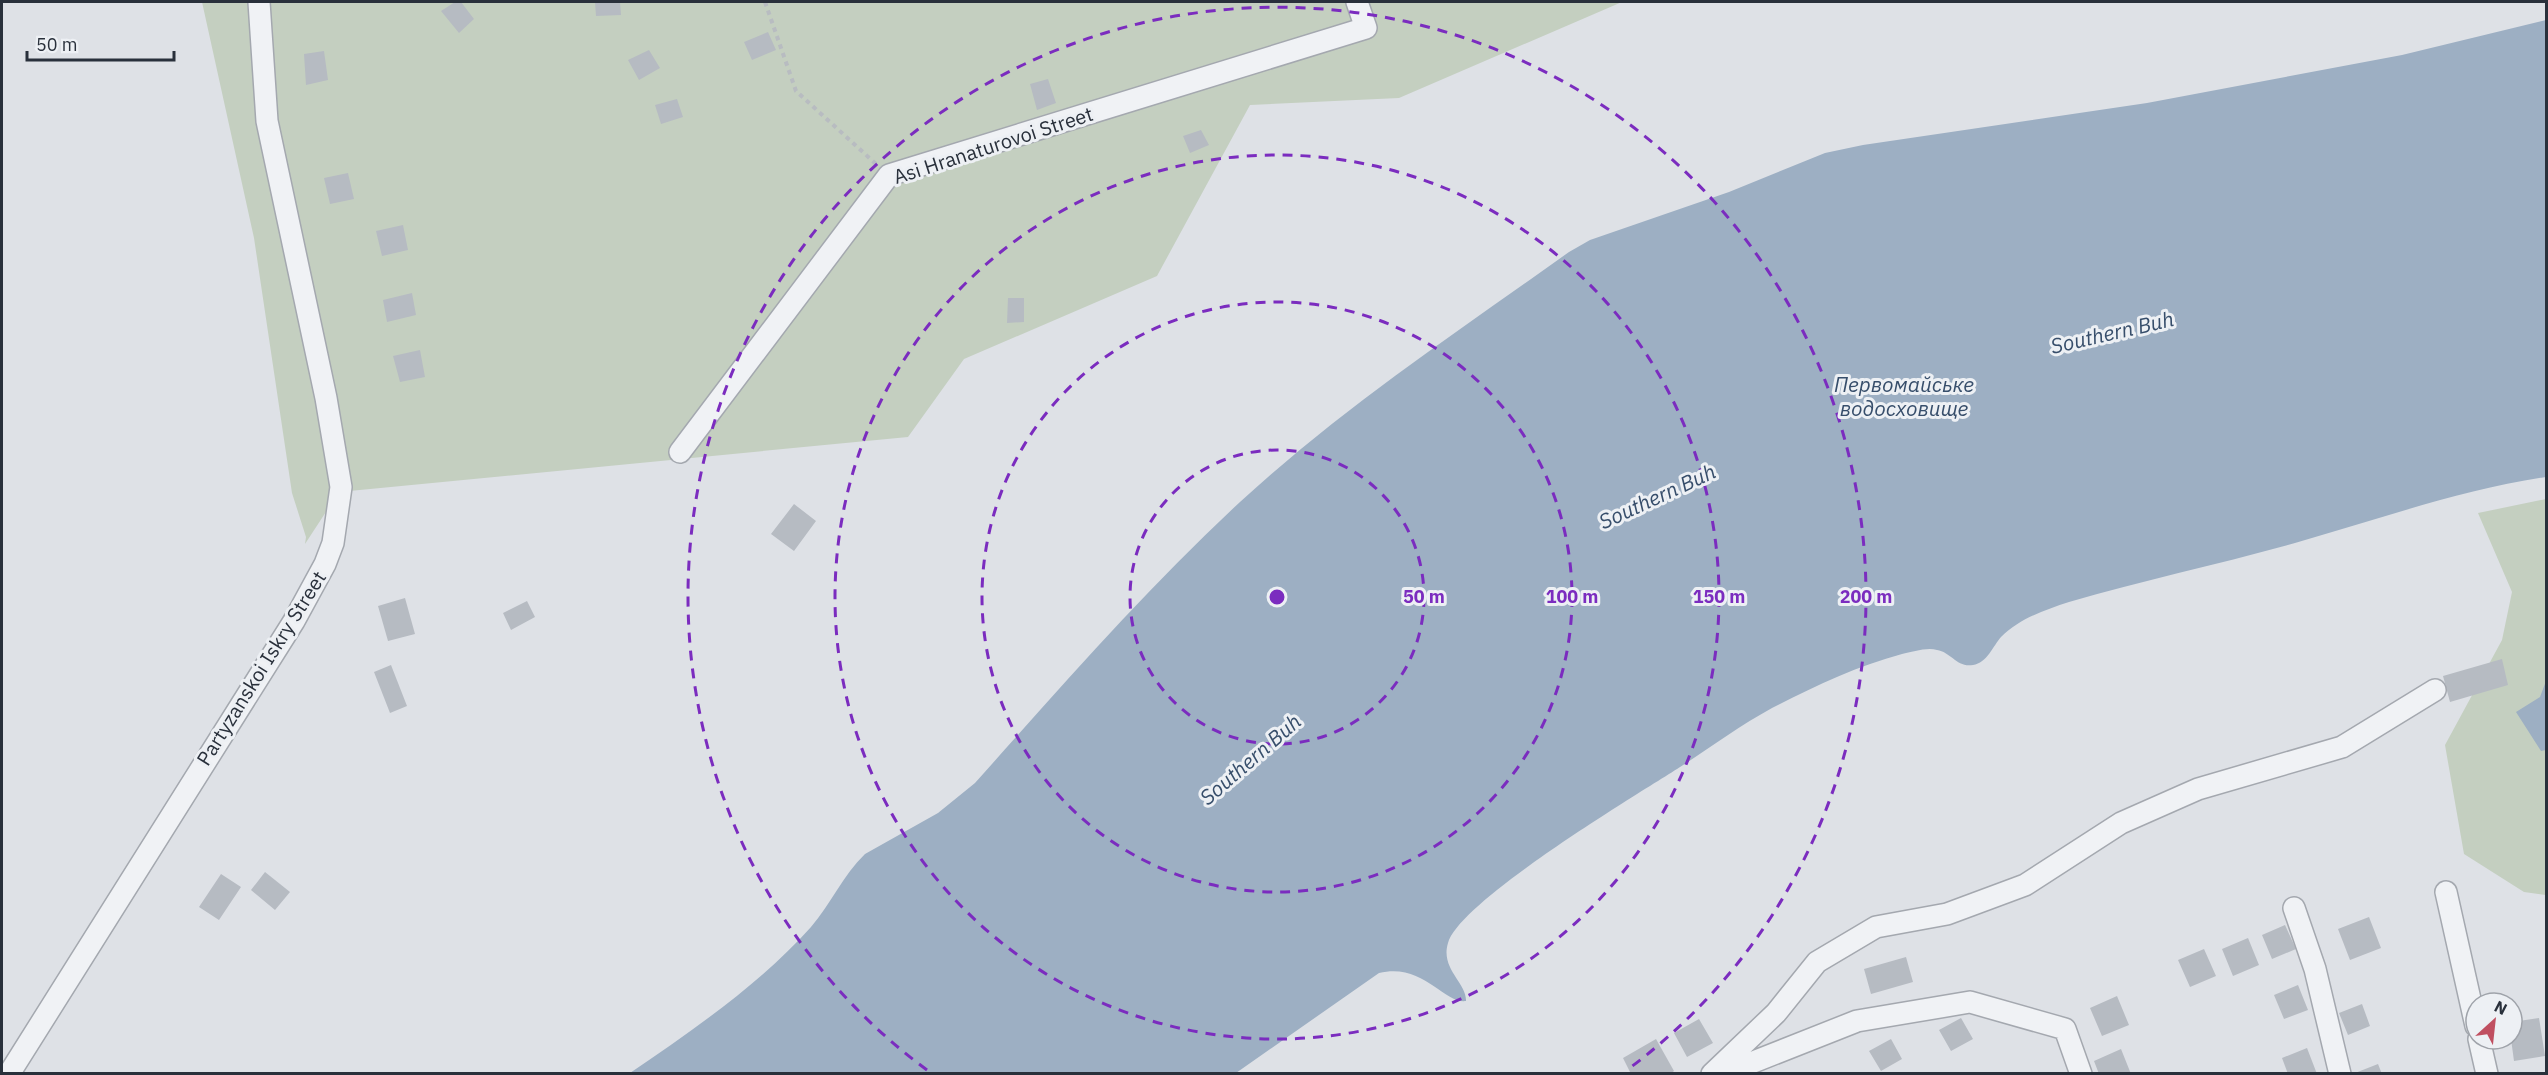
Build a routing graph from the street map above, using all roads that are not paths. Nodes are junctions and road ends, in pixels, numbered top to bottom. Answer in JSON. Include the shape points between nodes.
{"nodes":[{"id":1,"x":259,"y":2,"type":"edge"},
{"id":2,"x":1357,"y":2,"type":"edge"},
{"id":3,"x":680,"y":452,"type":"dead end"},
{"id":4,"x":2435,"y":690,"type":"dead end"},
{"id":5,"x":2446,"y":892,"type":"dead end"},
{"id":6,"x":2294,"y":908,"type":"dead end"},
{"id":7,"x":2468,"y":991,"type":"edge"},
{"id":8,"x":2482,"y":1051,"type":"edge"},
{"id":9,"x":9,"y":1074,"type":"edge"},
{"id":10,"x":1712,"y":1074,"type":"edge"},
{"id":11,"x":1723,"y":1074,"type":"edge"},
{"id":12,"x":2081,"y":1074,"type":"edge"},
{"id":13,"x":2340,"y":1074,"type":"edge"},
{"id":14,"x":2487,"y":1074,"type":"edge"}],
"edges":[{"from":1,"to":9,"type":"street","name":"Partyzanskoi Iskry Street","via":[[267,121],[341,487],[333,543],[294,621]]},
{"from":2,"to":3,"type":"street","name":"Asi Hranaturovoi Street","via":[[1365,28],[889,175]]},
{"from":4,"to":10,"type":"street","via":[[2342,747],[2198,789],[2121,823],[2025,885],[1947,914],[1876,927],[1817,962],[1776,1013]]},
{"from":5,"to":7,"type":"street"},
{"from":6,"to":13,"type":"street","via":[[2315,969]]},
{"from":8,"to":14,"type":"street"},
{"from":11,"to":12,"type":"street","via":[[1857,1021],[1970,1002],[2065,1029]]}]}
